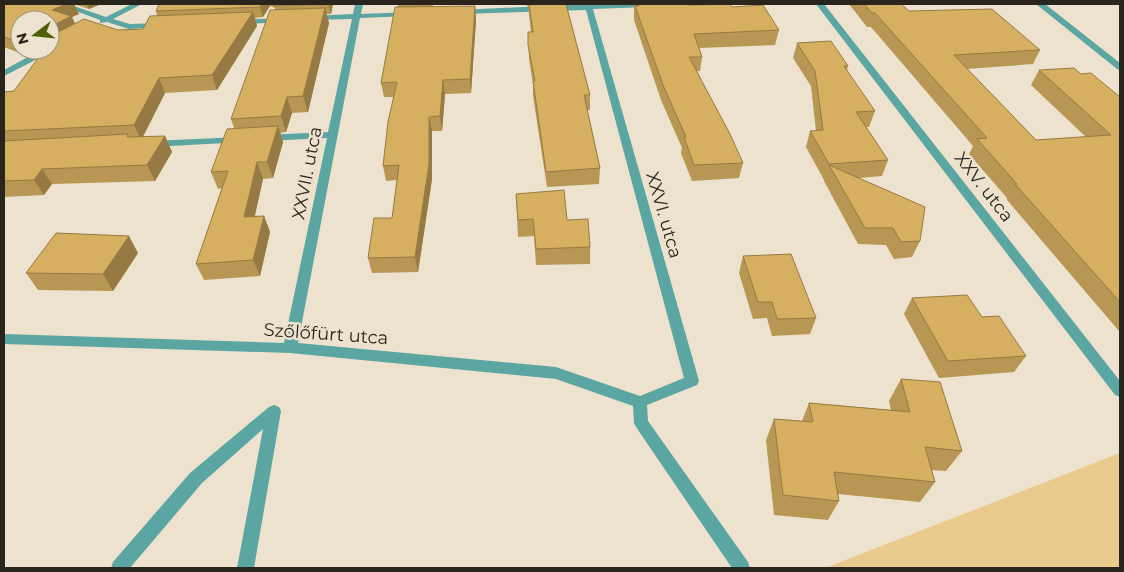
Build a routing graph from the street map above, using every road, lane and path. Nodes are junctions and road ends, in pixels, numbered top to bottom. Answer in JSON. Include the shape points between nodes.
{"nodes":[{"id":1,"x":61,"y":4,"type":"edge"},
{"id":2,"x":138,"y":4,"type":"edge"},
{"id":3,"x":359,"y":4,"type":"edge"},
{"id":4,"x":675,"y":4,"type":"edge"},
{"id":5,"x":820,"y":4,"type":"edge"},
{"id":6,"x":1040,"y":4,"type":"edge"},
{"id":7,"x":588,"y":6,"type":"edge"},
{"id":8,"x":454,"y":12,"type":"edge"},
{"id":9,"x":415,"y":14,"type":"edge"},
{"id":10,"x":357,"y":16,"type":"junction"},
{"id":11,"x":288,"y":19,"type":"edge"},
{"id":12,"x":298,"y":19,"type":"edge"},
{"id":13,"x":101,"y":22,"type":"junction"},
{"id":14,"x":228,"y":22,"type":"edge"},
{"id":15,"x":169,"y":25,"type":"edge"},
{"id":16,"x":29,"y":60,"type":"edge"},
{"id":17,"x":1120,"y":67,"type":"edge"},
{"id":18,"x":4,"y":73,"type":"edge"},
{"id":19,"x":332,"y":135,"type":"junction"},
{"id":20,"x":143,"y":145,"type":"edge"},
{"id":21,"x":4,"y":339,"type":"edge"},
{"id":22,"x":290,"y":348,"type":"junction"},
{"id":23,"x":1120,"y":391,"type":"edge"},
{"id":24,"x":640,"y":402,"type":"junction"},
{"id":25,"x":119,"y":568,"type":"edge"},
{"id":26,"x":246,"y":568,"type":"edge"},
{"id":27,"x":742,"y":568,"type":"edge"}],
"edges":[{"from":1,"to":13,"type":"street"},
{"from":2,"to":13,"type":"street"},
{"from":3,"to":10,"type":"street","name":"XXVII. utca"},
{"from":4,"to":7,"type":"street"},
{"from":5,"to":23,"type":"street","name":"XXV. utca"},
{"from":6,"to":17,"type":"street"},
{"from":7,"to":8,"type":"street"},
{"from":7,"to":24,"type":"street","name":"XXVI. utca","via":[[692,381]]},
{"from":9,"to":10,"type":"street"},
{"from":10,"to":12,"type":"street"},
{"from":10,"to":19,"type":"street","name":"XXVII. utca"},
{"from":11,"to":14,"type":"street"},
{"from":13,"to":15,"type":"street","via":[[129,27]]},
{"from":16,"to":18,"type":"street"},
{"from":19,"to":20,"type":"street"},
{"from":19,"to":22,"type":"street","name":"XXVII. utca"},
{"from":21,"to":22,"type":"street","name":"Szőlőfürt utca"},
{"from":22,"to":24,"type":"street","name":"Szőlőfürt utca","via":[[556,373]]},
{"from":24,"to":27,"type":"street","via":[[640,423]]},
{"from":25,"to":26,"type":"street","via":[[196,478],[274,411]]}]}
